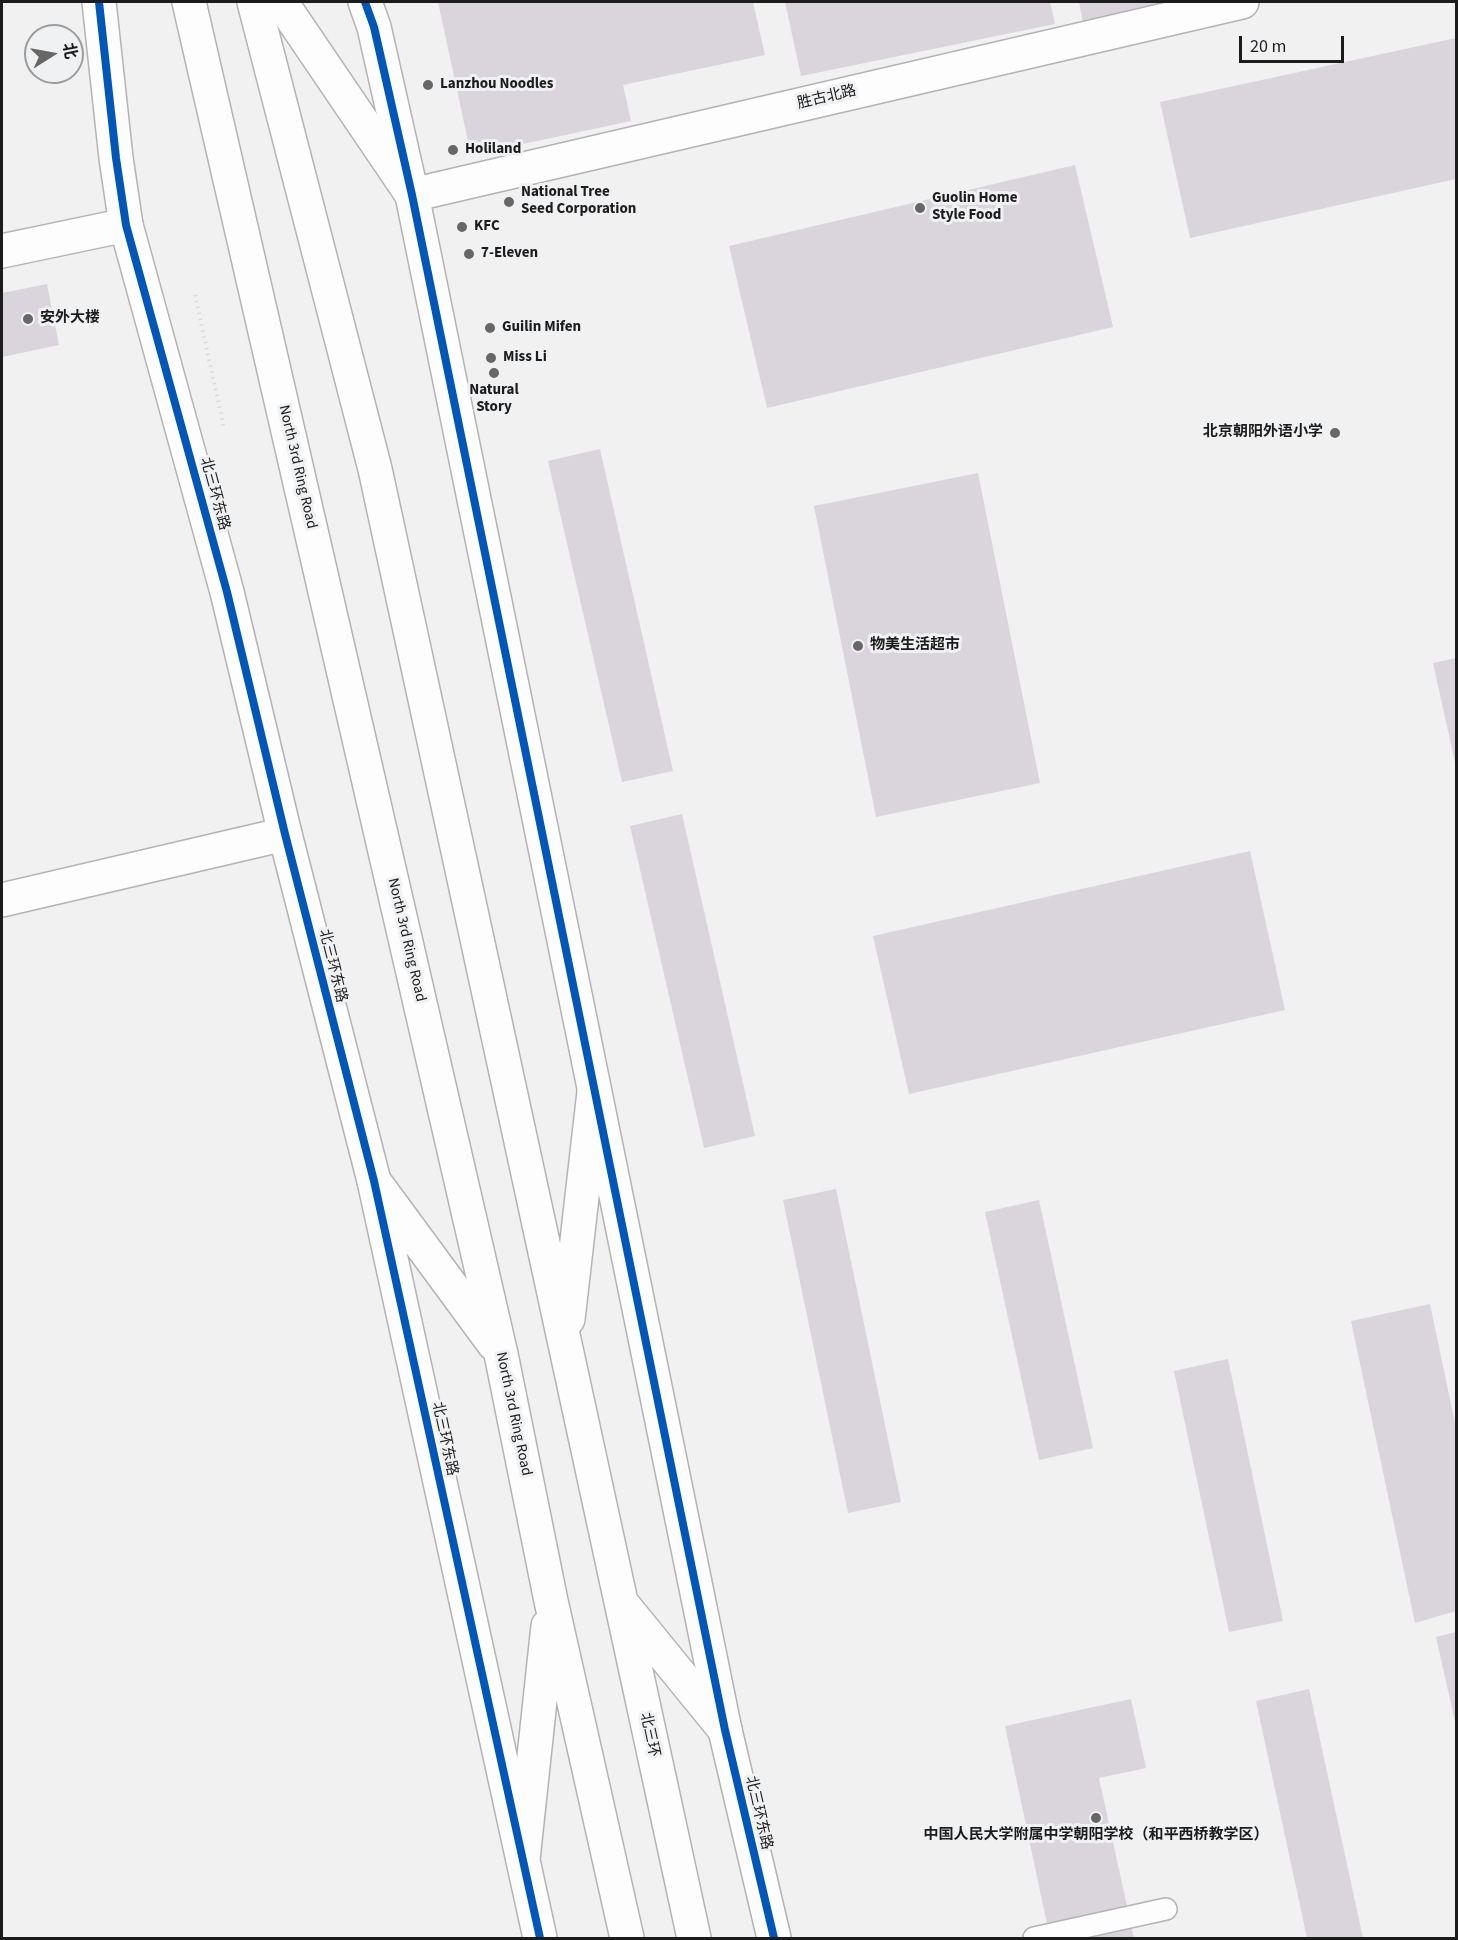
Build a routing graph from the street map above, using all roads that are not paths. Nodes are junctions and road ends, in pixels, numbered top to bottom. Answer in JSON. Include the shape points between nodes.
{"nodes":[{"id":1,"x":77,"y":2,"type":"edge"},
{"id":2,"x":99,"y":2,"type":"edge"},
{"id":3,"x":189,"y":2,"type":"edge"},
{"id":4,"x":254,"y":2,"type":"edge"},
{"id":5,"x":281,"y":2,"type":"edge"},
{"id":6,"x":1242,"y":2,"type":"edge"},
{"id":7,"x":369,"y":10,"type":"edge"},
{"id":8,"x":116,"y":158,"type":"junction"},
{"id":9,"x":412,"y":195,"type":"junction"},
{"id":10,"x":126,"y":225,"type":"junction"},
{"id":11,"x":2,"y":251,"type":"edge"},
{"id":12,"x":285,"y":834,"type":"junction"},
{"id":13,"x":2,"y":900,"type":"edge"},
{"id":14,"x":594,"y":1092,"type":"junction"},
{"id":15,"x":374,"y":1181,"type":"junction"},
{"id":16,"x":565,"y":1344,"type":"junction"},
{"id":17,"x":501,"y":1354,"type":"junction"},
{"id":18,"x":619,"y":1600,"type":"junction"},
{"id":19,"x":551,"y":1601,"type":"junction"},
{"id":20,"x":725,"y":1730,"type":"junction"},
{"id":21,"x":523,"y":1859,"type":"junction"},
{"id":22,"x":1166,"y":1910,"type":"dead end"},
{"id":23,"x":540,"y":1938,"type":"edge"},
{"id":24,"x":627,"y":1938,"type":"edge"},
{"id":25,"x":694,"y":1938,"type":"edge"},
{"id":26,"x":774,"y":1938,"type":"edge"},
{"id":27,"x":1034,"y":1938,"type":"edge"}],
"edges":[{"from":1,"to":8,"type":"main road"},
{"from":2,"to":8,"type":"main road","name":"北三环东路"},
{"from":3,"to":17,"type":"main road","name":"North 3rd Ring Road"},
{"from":4,"to":16,"type":"main road","via":[[375,469]]},
{"from":5,"to":9,"type":"main road"},
{"from":6,"to":9,"type":"main road","name":"胜古北路"},
{"from":7,"to":9,"type":"main road","name":"北三环东路"},
{"from":8,"to":10,"type":"main road","name":"北三环东路"},
{"from":9,"to":14,"type":"main road","name":"北三环东路"},
{"from":10,"to":11,"type":"main road"},
{"from":10,"to":12,"type":"main road","name":"北三环东路","via":[[227,592]]},
{"from":12,"to":13,"type":"main road"},
{"from":12,"to":15,"type":"main road","name":"北三环东路"},
{"from":14,"to":16,"type":"main road"},
{"from":14,"to":20,"type":"main road","name":"北三环东路"},
{"from":15,"to":17,"type":"main road"},
{"from":15,"to":21,"type":"main road","name":"北三环东路"},
{"from":16,"to":18,"type":"main road"},
{"from":17,"to":19,"type":"main road","name":"North 3rd Ring Road"},
{"from":18,"to":20,"type":"main road"},
{"from":18,"to":25,"type":"main road","name":"北三环"},
{"from":19,"to":21,"type":"main road"},
{"from":19,"to":24,"type":"main road","name":"North 3rd Ring Road"},
{"from":20,"to":26,"type":"main road","name":"北三环东路"},
{"from":21,"to":23,"type":"main road","name":"北三环东路"},
{"from":22,"to":27,"type":"lane"}]}
